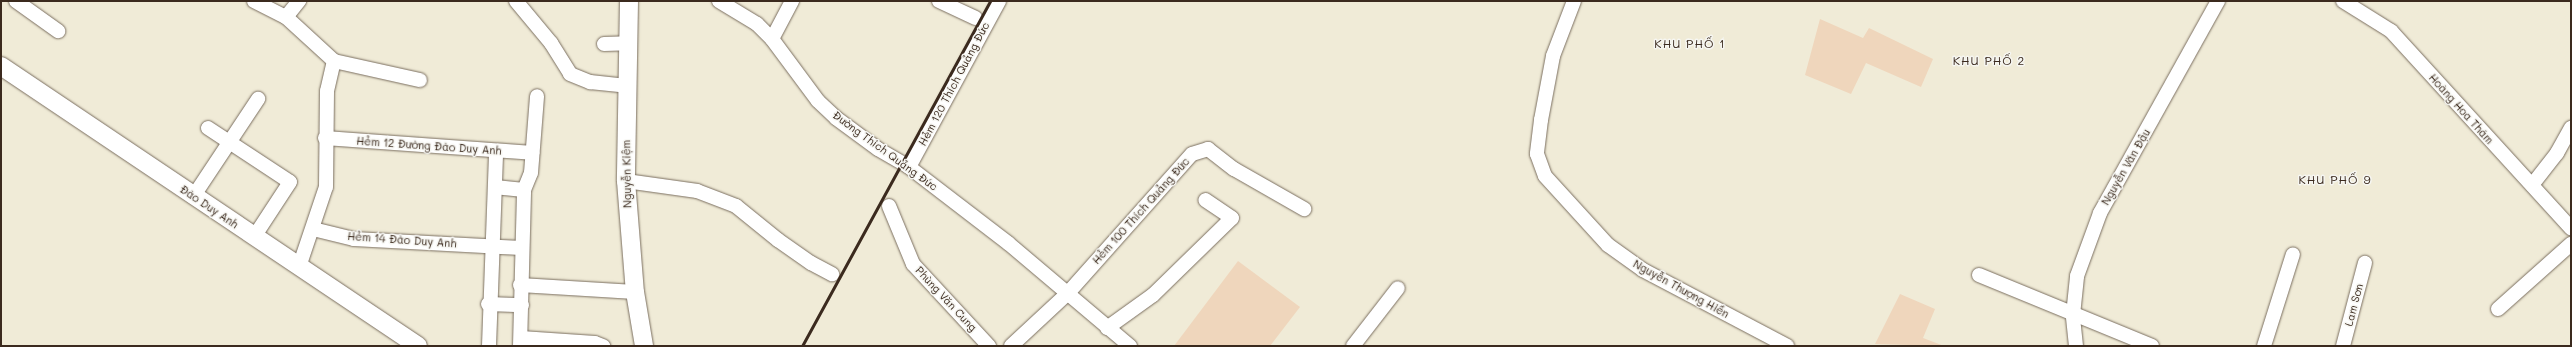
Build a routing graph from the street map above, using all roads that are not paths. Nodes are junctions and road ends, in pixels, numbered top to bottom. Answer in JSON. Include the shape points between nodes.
{"nodes":[{"id":1,"x":16,"y":1,"type":"edge"},
{"id":2,"x":254,"y":1,"type":"edge"},
{"id":3,"x":299,"y":1,"type":"edge"},
{"id":4,"x":516,"y":1,"type":"edge"},
{"id":5,"x":628,"y":1,"type":"edge"},
{"id":6,"x":719,"y":1,"type":"edge"},
{"id":7,"x":792,"y":1,"type":"edge"},
{"id":8,"x":939,"y":1,"type":"edge"},
{"id":9,"x":999,"y":1,"type":"edge"},
{"id":10,"x":1574,"y":1,"type":"edge"},
{"id":11,"x":2218,"y":1,"type":"edge"},
{"id":12,"x":2343,"y":1,"type":"edge"},
{"id":13,"x":286,"y":17,"type":"junction"},
{"id":14,"x":975,"y":18,"type":"dead end"},
{"id":15,"x":58,"y":31,"type":"dead end"},
{"id":16,"x":772,"y":39,"type":"junction"},
{"id":17,"x":628,"y":43,"type":"junction"},
{"id":18,"x":604,"y":44,"type":"dead end"},
{"id":19,"x":334,"y":61,"type":"junction"},
{"id":20,"x":1,"y":66,"type":"edge"},
{"id":21,"x":420,"y":80,"type":"dead end"},
{"id":22,"x":627,"y":86,"type":"junction"},
{"id":23,"x":537,"y":96,"type":"dead end"},
{"id":24,"x":258,"y":99,"type":"dead end"},
{"id":25,"x":208,"y":128,"type":"dead end"},
{"id":26,"x":2571,"y":128,"type":"edge"},
{"id":27,"x":325,"y":138,"type":"junction"},
{"id":28,"x":231,"y":143,"type":"junction"},
{"id":29,"x":496,"y":151,"type":"junction"},
{"id":30,"x":532,"y":153,"type":"junction"},
{"id":31,"x":909,"y":167,"type":"junction"},
{"id":32,"x":626,"y":181,"type":"junction"},
{"id":33,"x":2532,"y":185,"type":"junction"},
{"id":34,"x":495,"y":187,"type":"junction"},
{"id":35,"x":524,"y":190,"type":"junction"},
{"id":36,"x":193,"y":197,"type":"junction"},
{"id":37,"x":1205,"y":200,"type":"dead end"},
{"id":38,"x":889,"y":206,"type":"dead end"},
{"id":39,"x":1304,"y":209,"type":"dead end"},
{"id":40,"x":2571,"y":228,"type":"edge"},
{"id":41,"x":313,"y":229,"type":"junction"},
{"id":42,"x":254,"y":237,"type":"junction"},
{"id":43,"x":2571,"y":244,"type":"edge"},
{"id":44,"x":492,"y":246,"type":"junction"},
{"id":45,"x":522,"y":248,"type":"junction"},
{"id":46,"x":2294,"y":254,"type":"dead end"},
{"id":47,"x":2365,"y":263,"type":"dead end"},
{"id":48,"x":299,"y":267,"type":"junction"},
{"id":49,"x":832,"y":274,"type":"dead end"},
{"id":50,"x":1979,"y":275,"type":"dead end"},
{"id":51,"x":520,"y":285,"type":"junction"},
{"id":52,"x":1398,"y":288,"type":"dead end"},
{"id":53,"x":635,"y":292,"type":"junction"},
{"id":54,"x":1068,"y":293,"type":"junction"},
{"id":55,"x":488,"y":304,"type":"junction"},
{"id":56,"x":522,"y":305,"type":"junction"},
{"id":57,"x":2498,"y":309,"type":"dead end"},
{"id":58,"x":2073,"y":314,"type":"junction"},
{"id":59,"x":1107,"y":328,"type":"junction"},
{"id":60,"x":521,"y":342,"type":"edge"},
{"id":61,"x":638,"y":343,"type":"edge"},
{"id":62,"x":1780,"y":344,"type":"edge"},
{"id":63,"x":418,"y":346,"type":"edge"},
{"id":64,"x":489,"y":346,"type":"edge"},
{"id":65,"x":603,"y":346,"type":"edge"},
{"id":66,"x":989,"y":346,"type":"edge"},
{"id":67,"x":1011,"y":346,"type":"edge"},
{"id":68,"x":1130,"y":346,"type":"edge"},
{"id":69,"x":1353,"y":346,"type":"edge"},
{"id":70,"x":2076,"y":346,"type":"edge"},
{"id":71,"x":2152,"y":346,"type":"edge"},
{"id":72,"x":2264,"y":346,"type":"edge"},
{"id":73,"x":2343,"y":346,"type":"edge"}],
"edges":[{"from":1,"to":15,"type":"street"},
{"from":2,"to":13,"type":"street"},
{"from":3,"to":13,"type":"street"},
{"from":4,"to":22,"type":"street","via":[[551,43],[570,74],[590,82]]},
{"from":5,"to":17,"type":"main road","name":"Nguyễn Kiệm"},
{"from":6,"to":16,"type":"street","name":"Đường Thích Quảng Đức","via":[[757,24]]},
{"from":7,"to":16,"type":"street"},
{"from":8,"to":14,"type":"street"},
{"from":9,"to":31,"type":"street","name":"Hẻm 120 Thích Quảng Đức"},
{"from":10,"to":62,"type":"street","name":"Nguyễn Thượng Hiền","via":[[1553,56],[1541,120],[1537,154],[1545,176],[1608,245],[1643,270]]},
{"from":11,"to":58,"type":"street","name":"Nguyễn Văn Đậu","via":[[2100,213],[2077,276]]},
{"from":12,"to":33,"type":"street","name":"Hoàng Hoa Thám","via":[[2391,31]]},
{"from":13,"to":19,"type":"street"},
{"from":16,"to":31,"type":"street","name":"Đường Thích Quảng Đức","via":[[818,101],[878,148]]},
{"from":17,"to":18,"type":"street"},
{"from":17,"to":22,"type":"main road","name":"Nguyễn Kiệm"},
{"from":19,"to":21,"type":"street"},
{"from":19,"to":27,"type":"street","via":[[327,91]]},
{"from":20,"to":36,"type":"main road","name":"Đào Duy Anh"},
{"from":22,"to":32,"type":"main road","name":"Nguyễn Kiệm"},
{"from":23,"to":30,"type":"street"},
{"from":24,"to":28,"type":"street"},
{"from":25,"to":28,"type":"street"},
{"from":26,"to":33,"type":"street","via":[[2557,153]]},
{"from":27,"to":29,"type":"street","name":"Hẻm 12 Đường Đào Duy Anh"},
{"from":27,"to":41,"type":"street","via":[[326,187]]},
{"from":28,"to":36,"type":"street"},
{"from":28,"to":42,"type":"street","via":[[290,182]]},
{"from":29,"to":30,"type":"street","name":"Hẻm 12 Đường Đào Duy Anh"},
{"from":29,"to":34,"type":"street"},
{"from":30,"to":35,"type":"street","via":[[531,173]]},
{"from":31,"to":54,"type":"street","name":"Đường Thích Quảng Đức","via":[[1008,242]]},
{"from":32,"to":49,"type":"street","via":[[697,191],[736,206],[778,240]]},
{"from":32,"to":53,"type":"main road","name":"Nguyễn Kiệm"},
{"from":33,"to":40,"type":"street","name":"Hoàng Hoa Thám"},
{"from":34,"to":35,"type":"street"},
{"from":34,"to":44,"type":"street"},
{"from":35,"to":45,"type":"street"},
{"from":36,"to":42,"type":"main road","name":"Đào Duy Anh"},
{"from":37,"to":59,"type":"street","via":[[1232,218],[1153,295]]},
{"from":38,"to":66,"type":"street","name":"Phùng Văn Cung","via":[[913,264]]},
{"from":39,"to":54,"type":"street","name":"Hẻm 100 Thích Quảng Đức","via":[[1234,169],[1208,149],[1192,154]]},
{"from":41,"to":44,"type":"street","name":"Hẻm 14 Đào Duy Anh","via":[[354,239]]},
{"from":41,"to":48,"type":"street"},
{"from":42,"to":48,"type":"main road","name":"Đào Duy Anh"},
{"from":43,"to":57,"type":"street"},
{"from":44,"to":45,"type":"street","name":"Hẻm 14 Đào Duy Anh"},
{"from":44,"to":55,"type":"street"},
{"from":45,"to":51,"type":"street"},
{"from":46,"to":72,"type":"street"},
{"from":47,"to":73,"type":"street","name":"Lam Sơn"},
{"from":48,"to":63,"type":"main road","name":"Đào Duy Anh"},
{"from":50,"to":58,"type":"street"},
{"from":51,"to":53,"type":"street"},
{"from":51,"to":56,"type":"street"},
{"from":52,"to":69,"type":"street"},
{"from":53,"to":61,"type":"main road","name":"Nguyễn Kiệm"},
{"from":54,"to":59,"type":"street"},
{"from":54,"to":67,"type":"street"},
{"from":55,"to":56,"type":"street"},
{"from":55,"to":64,"type":"street"},
{"from":56,"to":60,"type":"street"},
{"from":58,"to":70,"type":"street","name":"Nguyễn Văn Đậu"},
{"from":58,"to":71,"type":"street"},
{"from":59,"to":68,"type":"street"},
{"from":60,"to":65,"type":"street","via":[[595,343]]}]}
